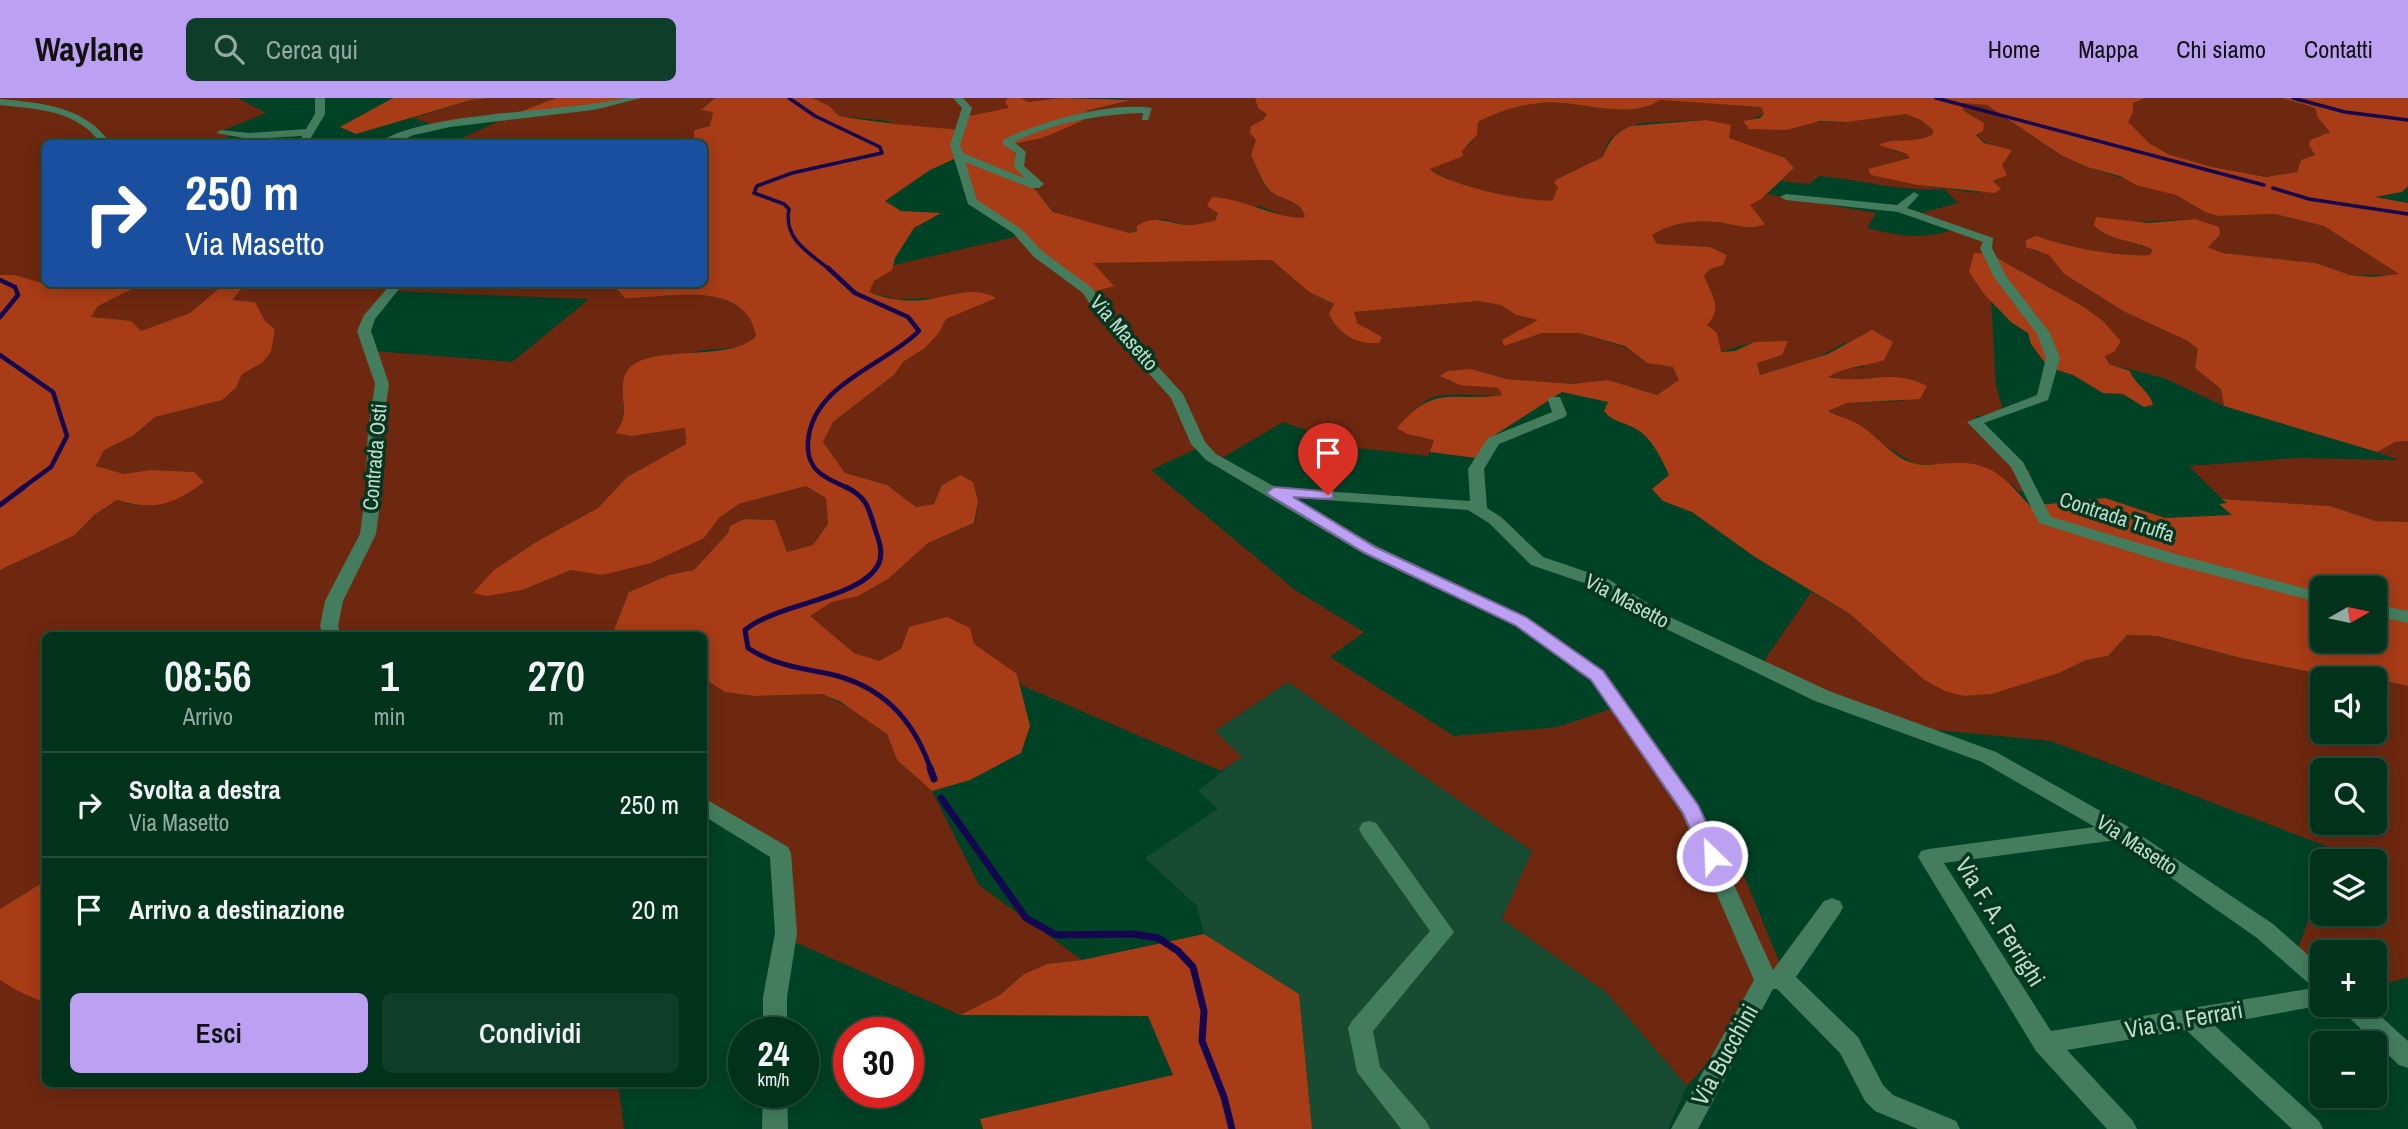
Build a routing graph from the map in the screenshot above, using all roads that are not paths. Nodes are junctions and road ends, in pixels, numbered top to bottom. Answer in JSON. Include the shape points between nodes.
{"nodes":[{"id":1,"x":320,"y":98,"type":"edge"},
{"id":2,"x":636,"y":98,"type":"edge"},
{"id":3,"x":958,"y":98,"type":"edge"},
{"id":4,"x":0,"y":102,"type":"edge"},
{"id":5,"x":1145,"y":118,"type":"dead end"},
{"id":6,"x":310,"y":132,"type":"junction"},
{"id":7,"x":221,"y":133,"type":"dead end"},
{"id":8,"x":103,"y":140,"type":"edge"},
{"id":9,"x":305,"y":140,"type":"edge"},
{"id":10,"x":394,"y":140,"type":"edge"},
{"id":11,"x":958,"y":155,"type":"junction"},
{"id":12,"x":1914,"y":195,"type":"dead end"},
{"id":13,"x":1786,"y":197,"type":"dead end"},
{"id":14,"x":1900,"y":209,"type":"junction"},
{"id":15,"x":395,"y":287,"type":"edge"},
{"id":16,"x":1555,"y":400,"type":"dead end"},
{"id":17,"x":1274,"y":492,"type":"junction"},
{"id":18,"x":1479,"y":510,"type":"junction"},
{"id":19,"x":2310,"y":595,"type":"edge"},
{"id":20,"x":2387,"y":613,"type":"edge"},
{"id":21,"x":2408,"y":617,"type":"edge"},
{"id":22,"x":331,"y":632,"type":"edge"},
{"id":23,"x":707,"y":808,"type":"edge"},
{"id":24,"x":1369,"y":829,"type":"dead end"},
{"id":25,"x":2120,"y":832,"type":"junction"},
{"id":26,"x":1832,"y":907,"type":"dead end"},
{"id":27,"x":2310,"y":970,"type":"edge"},
{"id":28,"x":1774,"y":980,"type":"junction"},
{"id":29,"x":2310,"y":999,"type":"edge"},
{"id":30,"x":775,"y":1017,"type":"edge"},
{"id":31,"x":2364,"y":1017,"type":"edge"},
{"id":32,"x":2190,"y":1018,"type":"junction"},
{"id":33,"x":2045,"y":1044,"type":"junction"},
{"id":34,"x":2408,"y":1057,"type":"edge"},
{"id":35,"x":775,"y":1108,"type":"edge"},
{"id":36,"x":775,"y":1129,"type":"edge"},
{"id":37,"x":1417,"y":1129,"type":"edge"},
{"id":38,"x":1684,"y":1129,"type":"edge"},
{"id":39,"x":1947,"y":1129,"type":"edge"},
{"id":40,"x":2124,"y":1129,"type":"edge"},
{"id":41,"x":2310,"y":1129,"type":"edge"}],
"edges":[{"from":1,"to":6,"type":"street","via":[[320,114]]},
{"from":2,"to":10,"type":"street","via":[[597,108],[428,128]]},
{"from":3,"to":11,"type":"street","name":"Via Masetto","via":[[967,108],[955,145]]},
{"from":4,"to":8,"type":"street","via":[[88,120]]},
{"from":5,"to":11,"type":"street","via":[[1149,110],[1136,110],[1059,123],[1013,138],[1007,142],[1021,152],[1019,167],[1039,184],[1035,186]]},
{"from":6,"to":7,"type":"street"},
{"from":6,"to":9,"type":"street"},
{"from":11,"to":17,"type":"street","name":"Via Masetto","via":[[972,202],[1017,231],[1038,254],[1088,291],[1102,314],[1178,397],[1198,444],[1210,457]]},
{"from":12,"to":14,"type":"street"},
{"from":13,"to":14,"type":"street"},
{"from":14,"to":19,"type":"street","name":"Contrada Truffa","via":[[1989,240],[1986,248],[2000,277],[2043,333],[2053,358],[2043,397],[1974,422],[2018,465],[2045,520]]},
{"from":15,"to":22,"type":"street","name":"Contrada Osti","via":[[364,331],[382,384],[374,430],[373,496],[368,534],[334,601]]},
{"from":16,"to":18,"type":"street","via":[[1560,414],[1493,441],[1476,469]]},
{"from":17,"to":18,"type":"street","name":"Via Masetto","via":[[1461,503]]},
{"from":17,"to":28,"type":"street","name":"Via Bucchini","via":[[1370,550],[1520,621],[1597,676],[1691,810]]},
{"from":18,"to":25,"type":"street","name":"Via Masetto","via":[[1537,561],[1602,583],[1666,622],[1822,696],[1989,757]]},
{"from":20,"to":21,"type":"street"},
{"from":23,"to":30,"type":"street","via":[[780,853],[786,933]]},
{"from":24,"to":37,"type":"street","via":[[1443,932],[1360,1028],[1370,1072]]},
{"from":25,"to":27,"type":"street","name":"Via Masetto","via":[[2265,931]]},
{"from":25,"to":33,"type":"street","name":"Via F. A. Ferrighi","via":[[1929,857]]},
{"from":26,"to":28,"type":"street","name":"Via Bucchini"},
{"from":28,"to":38,"type":"street","name":"Via Bucchini"},
{"from":28,"to":39,"type":"street","name":"Via Bucchini","via":[[1849,1045],[1884,1103]]},
{"from":29,"to":32,"type":"street","name":"Via G. Ferrari"},
{"from":31,"to":34,"type":"street"},
{"from":32,"to":33,"type":"street","name":"Via G. Ferrari"},
{"from":32,"to":41,"type":"street"},
{"from":33,"to":40,"type":"street","name":"Via F. A. Ferrighi"},
{"from":35,"to":36,"type":"street"}]}
